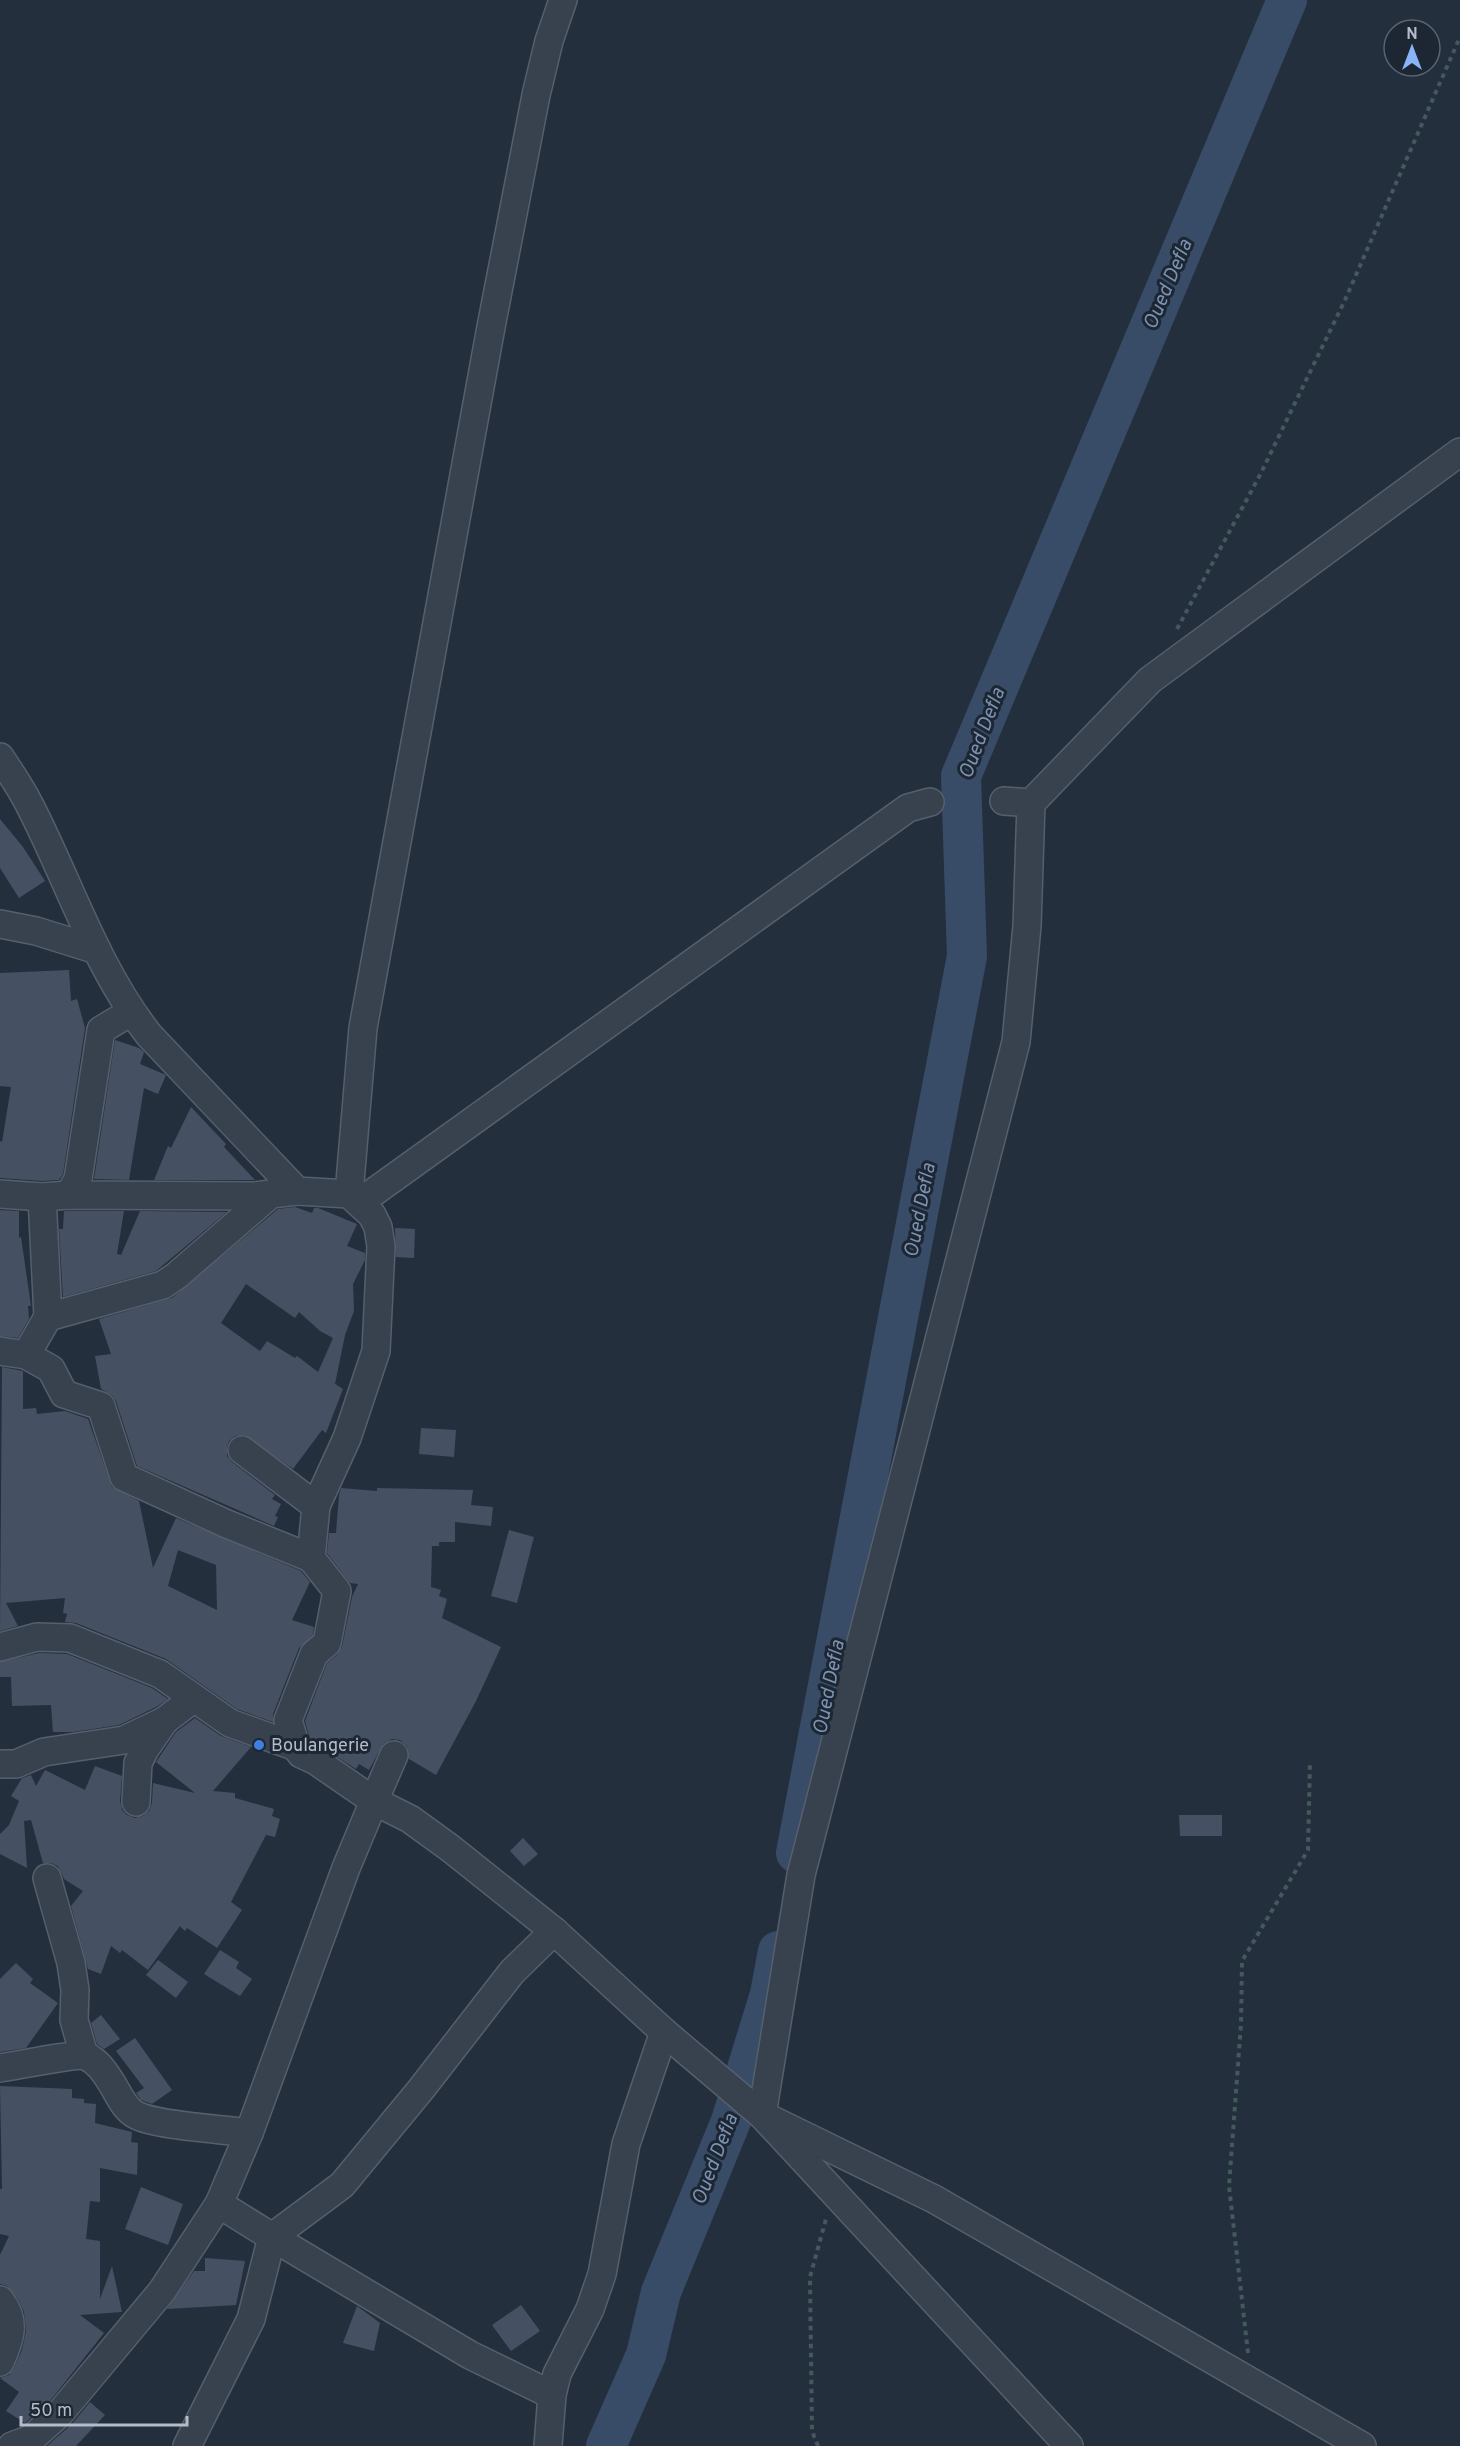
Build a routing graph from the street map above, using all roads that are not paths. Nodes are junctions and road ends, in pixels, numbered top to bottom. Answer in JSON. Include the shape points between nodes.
{"nodes":[{"id":1,"x":563,"y":0,"type":"edge"},
{"id":2,"x":1460,"y":452,"type":"edge"},
{"id":3,"x":0,"y":757,"type":"edge"},
{"id":4,"x":930,"y":802,"type":"dead end"},
{"id":5,"x":0,"y":924,"type":"edge"},
{"id":6,"x":96,"y":950,"type":"junction"},
{"id":7,"x":131,"y":1012,"type":"junction"},
{"id":8,"x":284,"y":1192,"type":"junction"},
{"id":9,"x":0,"y":1194,"type":"edge"},
{"id":10,"x":69,"y":1195,"type":"junction"},
{"id":11,"x":42,"y":1197,"type":"junction"},
{"id":12,"x":355,"y":1198,"type":"junction"},
{"id":13,"x":48,"y":1317,"type":"junction"},
{"id":14,"x":0,"y":1351,"type":"edge"},
{"id":15,"x":26,"y":1355,"type":"junction"},
{"id":16,"x":242,"y":1450,"type":"dead end"},
{"id":17,"x":316,"y":1506,"type":"junction"},
{"id":18,"x":311,"y":1558,"type":"junction"},
{"id":19,"x":0,"y":1647,"type":"edge"},
{"id":20,"x":193,"y":1699,"type":"junction"},
{"id":21,"x":164,"y":1721,"type":"junction"},
{"id":22,"x":296,"y":1747,"type":"junction"},
{"id":23,"x":394,"y":1755,"type":"dead end"},
{"id":24,"x":0,"y":1764,"type":"edge"},
{"id":25,"x":375,"y":1801,"type":"junction"},
{"id":26,"x":136,"y":1802,"type":"dead end"},
{"id":27,"x":47,"y":1878,"type":"dead end"},
{"id":28,"x":554,"y":1931,"type":"junction"},
{"id":29,"x":669,"y":2037,"type":"junction"},
{"id":30,"x":84,"y":2055,"type":"junction"},
{"id":31,"x":0,"y":2068,"type":"edge"},
{"id":32,"x":761,"y":2114,"type":"junction"},
{"id":33,"x":249,"y":2133,"type":"junction"},
{"id":34,"x":850,"y":2158,"type":"junction"},
{"id":35,"x":833,"y":2193,"type":"junction"},
{"id":36,"x":219,"y":2205,"type":"junction"},
{"id":37,"x":273,"y":2237,"type":"junction"},
{"id":38,"x":0,"y":2300,"type":"edge"},
{"id":39,"x":0,"y":2362,"type":"edge"},
{"id":40,"x":552,"y":2394,"type":"junction"},
{"id":41,"x":12,"y":2446,"type":"edge"},
{"id":42,"x":187,"y":2446,"type":"edge"},
{"id":43,"x":548,"y":2446,"type":"edge"},
{"id":44,"x":1069,"y":2446,"type":"edge"},
{"id":45,"x":1362,"y":2446,"type":"edge"}],
"edges":[{"from":1,"to":12,"type":"street","via":[[531,118],[363,1028]]},
{"from":2,"to":32,"type":"street","via":[[1150,680],[1017,802],[1027,926],[1016,1042],[801,1875]]},
{"from":3,"to":6,"type":"street","via":[[28,802]]},
{"from":4,"to":12,"type":"street","via":[[908,808]]},
{"from":5,"to":6,"type":"street"},
{"from":6,"to":7,"type":"street"},
{"from":7,"to":8,"type":"street"},
{"from":7,"to":10,"type":"street","via":[[101,1030],[78,1179]]},
{"from":8,"to":10,"type":"street","via":[[255,1196]]},
{"from":8,"to":12,"type":"street"},
{"from":8,"to":13,"type":"street","via":[[163,1285]]},
{"from":9,"to":11,"type":"street"},
{"from":10,"to":11,"type":"street"},
{"from":11,"to":13,"type":"street"},
{"from":12,"to":17,"type":"street","via":[[372,1215],[381,1246],[376,1351],[347,1438]]},
{"from":13,"to":15,"type":"street"},
{"from":14,"to":15,"type":"street"},
{"from":15,"to":18,"type":"street","via":[[51,1369],[64,1394],[101,1407],[124,1477]]},
{"from":16,"to":17,"type":"street"},
{"from":17,"to":18,"type":"street"},
{"from":18,"to":22,"type":"street","via":[[337,1591],[327,1642],[314,1654],[288,1720]]},
{"from":19,"to":20,"type":"street","via":[[37,1637],[70,1638],[160,1674]]},
{"from":20,"to":21,"type":"street"},
{"from":20,"to":22,"type":"street","via":[[230,1723]]},
{"from":21,"to":24,"type":"street","via":[[124,1740],[44,1752],[16,1764]]},
{"from":21,"to":26,"type":"street","via":[[138,1763]]},
{"from":22,"to":25,"type":"street","via":[[301,1755]]},
{"from":23,"to":25,"type":"street"},
{"from":25,"to":28,"type":"street","via":[[442,1842]]},
{"from":25,"to":33,"type":"street","via":[[313,1952]]},
{"from":27,"to":30,"type":"street","via":[[71,1963],[75,2020]]},
{"from":28,"to":29,"type":"street"},
{"from":28,"to":37,"type":"street","via":[[512,1972],[342,2185]]},
{"from":29,"to":32,"type":"street"},
{"from":29,"to":40,"type":"street","via":[[626,2144],[602,2274],[590,2309],[557,2374]]},
{"from":30,"to":31,"type":"street"},
{"from":30,"to":33,"type":"street","via":[[100,2065],[136,2115]]},
{"from":32,"to":34,"type":"street"},
{"from":32,"to":35,"type":"street"},
{"from":33,"to":36,"type":"street"},
{"from":34,"to":35,"type":"street"},
{"from":34,"to":45,"type":"street","via":[[934,2199]]},
{"from":35,"to":44,"type":"street"},
{"from":36,"to":37,"type":"street"},
{"from":36,"to":41,"type":"street","via":[[162,2291],[61,2412],[31,2439]]},
{"from":37,"to":40,"type":"street","via":[[470,2355]]},
{"from":37,"to":42,"type":"street","via":[[251,2319]]},
{"from":38,"to":39,"type":"street","via":[[11,2323],[11,2337]]},
{"from":40,"to":43,"type":"street"}]}
